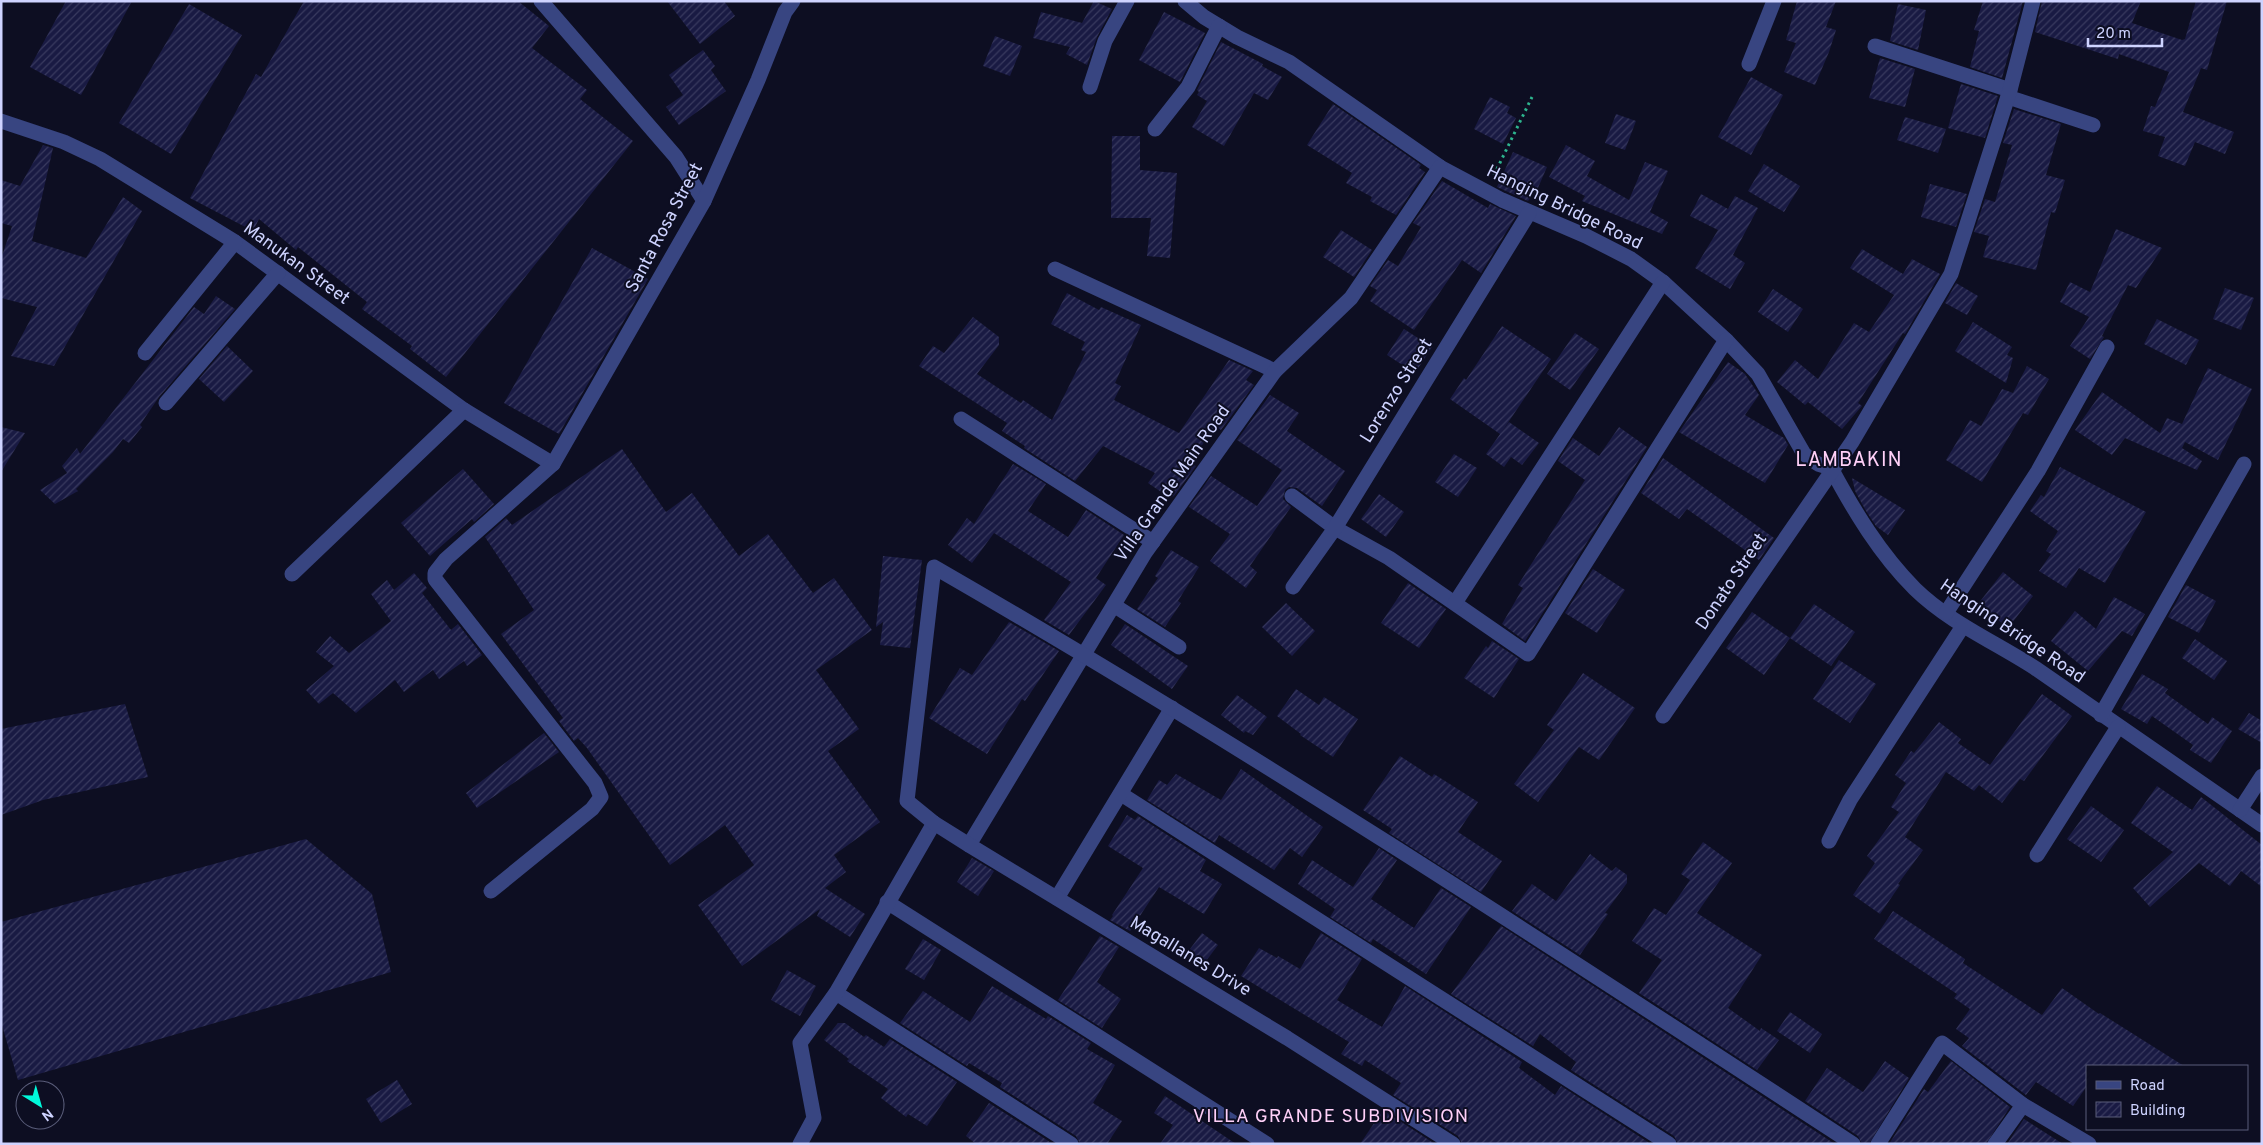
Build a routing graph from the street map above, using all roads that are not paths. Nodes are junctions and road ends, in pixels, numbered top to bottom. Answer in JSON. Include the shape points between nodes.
{"nodes":[{"id":1,"x":541,"y":1,"type":"edge"},
{"id":2,"x":793,"y":1,"type":"edge"},
{"id":3,"x":1127,"y":1,"type":"edge"},
{"id":4,"x":1185,"y":1,"type":"edge"},
{"id":5,"x":1774,"y":1,"type":"edge"},
{"id":6,"x":2033,"y":1,"type":"edge"},
{"id":7,"x":1219,"y":26,"type":"junction"},
{"id":8,"x":1876,"y":46,"type":"dead end"},
{"id":9,"x":1749,"y":64,"type":"dead end"},
{"id":10,"x":1090,"y":87,"type":"dead end"},
{"id":11,"x":2009,"y":93,"type":"junction"},
{"id":12,"x":1,"y":121,"type":"edge"},
{"id":13,"x":2093,"y":125,"type":"dead end"},
{"id":14,"x":1155,"y":129,"type":"dead end"},
{"id":15,"x":1440,"y":167,"type":"junction"},
{"id":16,"x":704,"y":201,"type":"junction"},
{"id":17,"x":1530,"y":213,"type":"junction"},
{"id":18,"x":235,"y":242,"type":"junction"},
{"id":19,"x":1055,"y":269,"type":"dead end"},
{"id":20,"x":278,"y":273,"type":"junction"},
{"id":21,"x":1663,"y":282,"type":"junction"},
{"id":22,"x":1726,"y":340,"type":"junction"},
{"id":23,"x":2107,"y":347,"type":"dead end"},
{"id":24,"x":144,"y":353,"type":"dead end"},
{"id":25,"x":1275,"y":371,"type":"junction"},
{"id":26,"x":166,"y":402,"type":"dead end"},
{"id":27,"x":464,"y":410,"type":"junction"},
{"id":28,"x":961,"y":419,"type":"dead end"},
{"id":29,"x":554,"y":464,"type":"junction"},
{"id":30,"x":2244,"y":464,"type":"dead end"},
{"id":31,"x":1831,"y":468,"type":"junction"},
{"id":32,"x":1292,"y":496,"type":"dead end"},
{"id":33,"x":1335,"y":528,"type":"junction"},
{"id":34,"x":1153,"y":542,"type":"junction"},
{"id":35,"x":292,"y":574,"type":"dead end"},
{"id":36,"x":1293,"y":587,"type":"dead end"},
{"id":37,"x":1455,"y":603,"type":"junction"},
{"id":38,"x":1115,"y":606,"type":"junction"},
{"id":39,"x":1946,"y":613,"type":"junction"},
{"id":40,"x":1963,"y":626,"type":"junction"},
{"id":41,"x":1179,"y":647,"type":"dead end"},
{"id":42,"x":1085,"y":654,"type":"junction"},
{"id":43,"x":1172,"y":708,"type":"junction"},
{"id":44,"x":2101,"y":715,"type":"junction"},
{"id":45,"x":1663,"y":716,"type":"dead end"},
{"id":46,"x":2118,"y":727,"type":"junction"},
{"id":47,"x":2262,"y":776,"type":"edge"},
{"id":48,"x":1121,"y":794,"type":"junction"},
{"id":49,"x":2240,"y":810,"type":"junction"},
{"id":50,"x":934,"y":823,"type":"junction"},
{"id":51,"x":2262,"y":826,"type":"edge"},
{"id":52,"x":1829,"y":842,"type":"dead end"},
{"id":53,"x":968,"y":845,"type":"junction"},
{"id":54,"x":2037,"y":855,"type":"dead end"},
{"id":55,"x":491,"y":891,"type":"dead end"},
{"id":56,"x":1057,"y":898,"type":"junction"},
{"id":57,"x":886,"y":902,"type":"junction"},
{"id":58,"x":836,"y":993,"type":"junction"},
{"id":59,"x":2023,"y":1105,"type":"junction"},
{"id":60,"x":800,"y":1144,"type":"edge"},
{"id":61,"x":1071,"y":1144,"type":"edge"},
{"id":62,"x":1267,"y":1144,"type":"edge"},
{"id":63,"x":1453,"y":1144,"type":"edge"},
{"id":64,"x":1669,"y":1144,"type":"edge"},
{"id":65,"x":1853,"y":1144,"type":"edge"},
{"id":66,"x":1878,"y":1144,"type":"edge"},
{"id":67,"x":1995,"y":1144,"type":"edge"},
{"id":68,"x":2089,"y":1144,"type":"edge"}],
"edges":[{"from":1,"to":16,"type":"street","via":[[676,157]]},
{"from":2,"to":16,"type":"street","name":"Santa Rosa Street","via":[[785,12]]},
{"from":3,"to":10,"type":"street","via":[[1105,41]]},
{"from":4,"to":7,"type":"street","name":"Hanging Bridge Road"},
{"from":5,"to":9,"type":"street"},
{"from":6,"to":11,"type":"street","name":"Donato Street"},
{"from":7,"to":14,"type":"street","via":[[1188,87]]},
{"from":7,"to":15,"type":"street","name":"Hanging Bridge Road","via":[[1289,62]]},
{"from":8,"to":11,"type":"street"},
{"from":11,"to":13,"type":"street"},
{"from":11,"to":31,"type":"street","name":"Donato Street","via":[[1951,274],[1852,442]]},
{"from":12,"to":18,"type":"street","name":"Manukan Street","via":[[64,142],[100,159]]},
{"from":15,"to":17,"type":"street","name":"Hanging Bridge Road"},
{"from":15,"to":25,"type":"street","name":"Villa Grande Main Road","via":[[1351,298]]},
{"from":16,"to":29,"type":"street","name":"Santa Rosa Street"},
{"from":17,"to":21,"type":"street","name":"Hanging Bridge Road","via":[[1586,236],[1632,260]]},
{"from":17,"to":33,"type":"street","name":"Lorenzo Street"},
{"from":18,"to":20,"type":"street","name":"Manukan Street"},
{"from":18,"to":24,"type":"street"},
{"from":19,"to":25,"type":"street"},
{"from":20,"to":26,"type":"street"},
{"from":20,"to":27,"type":"street","name":"Manukan Street"},
{"from":21,"to":22,"type":"street","name":"Hanging Bridge Road"},
{"from":21,"to":37,"type":"street"},
{"from":22,"to":31,"type":"street","name":"Hanging Bridge Road","via":[[1758,374],[1804,454]]},
{"from":22,"to":37,"type":"street","via":[[1528,654]]},
{"from":23,"to":39,"type":"street","via":[[2038,471]]},
{"from":25,"to":34,"type":"street","name":"Villa Grande Main Road"},
{"from":27,"to":29,"type":"street","name":"Manukan Street"},
{"from":27,"to":35,"type":"street"},
{"from":28,"to":34,"type":"street"},
{"from":29,"to":55,"type":"street","name":"Santa Rosa Street","via":[[446,559],[435,573],[435,579],[594,783],[601,797],[592,809]]},
{"from":30,"to":44,"type":"street"},
{"from":31,"to":39,"type":"street","name":"Hanging Bridge Road","via":[[1852,508],[1897,570],[1917,591]]},
{"from":31,"to":45,"type":"street","name":"Donato Street"},
{"from":32,"to":33,"type":"street"},
{"from":33,"to":36,"type":"street","name":"Lorenzo Street"},
{"from":33,"to":37,"type":"street","via":[[1389,558]]},
{"from":34,"to":38,"type":"street","name":"Villa Grande Main Road"},
{"from":38,"to":41,"type":"street"},
{"from":38,"to":42,"type":"street","name":"Villa Grande Main Road"},
{"from":39,"to":40,"type":"street","name":"Hanging Bridge Road"},
{"from":40,"to":44,"type":"street","name":"Hanging Bridge Road","via":[[2033,667]]},
{"from":40,"to":52,"type":"street","via":[[1850,800]]},
{"from":42,"to":43,"type":"street"},
{"from":42,"to":50,"type":"street","name":"Magallanes Drive","via":[[934,567],[907,801]]},
{"from":42,"to":53,"type":"street","name":"Villa Grande Main Road"},
{"from":43,"to":48,"type":"street"},
{"from":43,"to":65,"type":"street","via":[[1433,870]]},
{"from":44,"to":46,"type":"street","name":"Hanging Bridge Road"},
{"from":46,"to":49,"type":"street","name":"Hanging Bridge Road"},
{"from":46,"to":54,"type":"street"},
{"from":47,"to":49,"type":"street"},
{"from":48,"to":56,"type":"street"},
{"from":48,"to":64,"type":"street"},
{"from":49,"to":51,"type":"street","name":"Hanging Bridge Road"},
{"from":50,"to":53,"type":"street","name":"Magallanes Drive"},
{"from":50,"to":57,"type":"street"},
{"from":53,"to":56,"type":"street","name":"Magallanes Drive"},
{"from":56,"to":63,"type":"street","name":"Magallanes Drive"},
{"from":57,"to":58,"type":"street"},
{"from":57,"to":62,"type":"street"},
{"from":58,"to":60,"type":"street","via":[[800,1043],[814,1118]]},
{"from":58,"to":61,"type":"street"},
{"from":59,"to":66,"type":"street","via":[[1942,1043]]},
{"from":59,"to":67,"type":"street"},
{"from":59,"to":68,"type":"street"}]}
